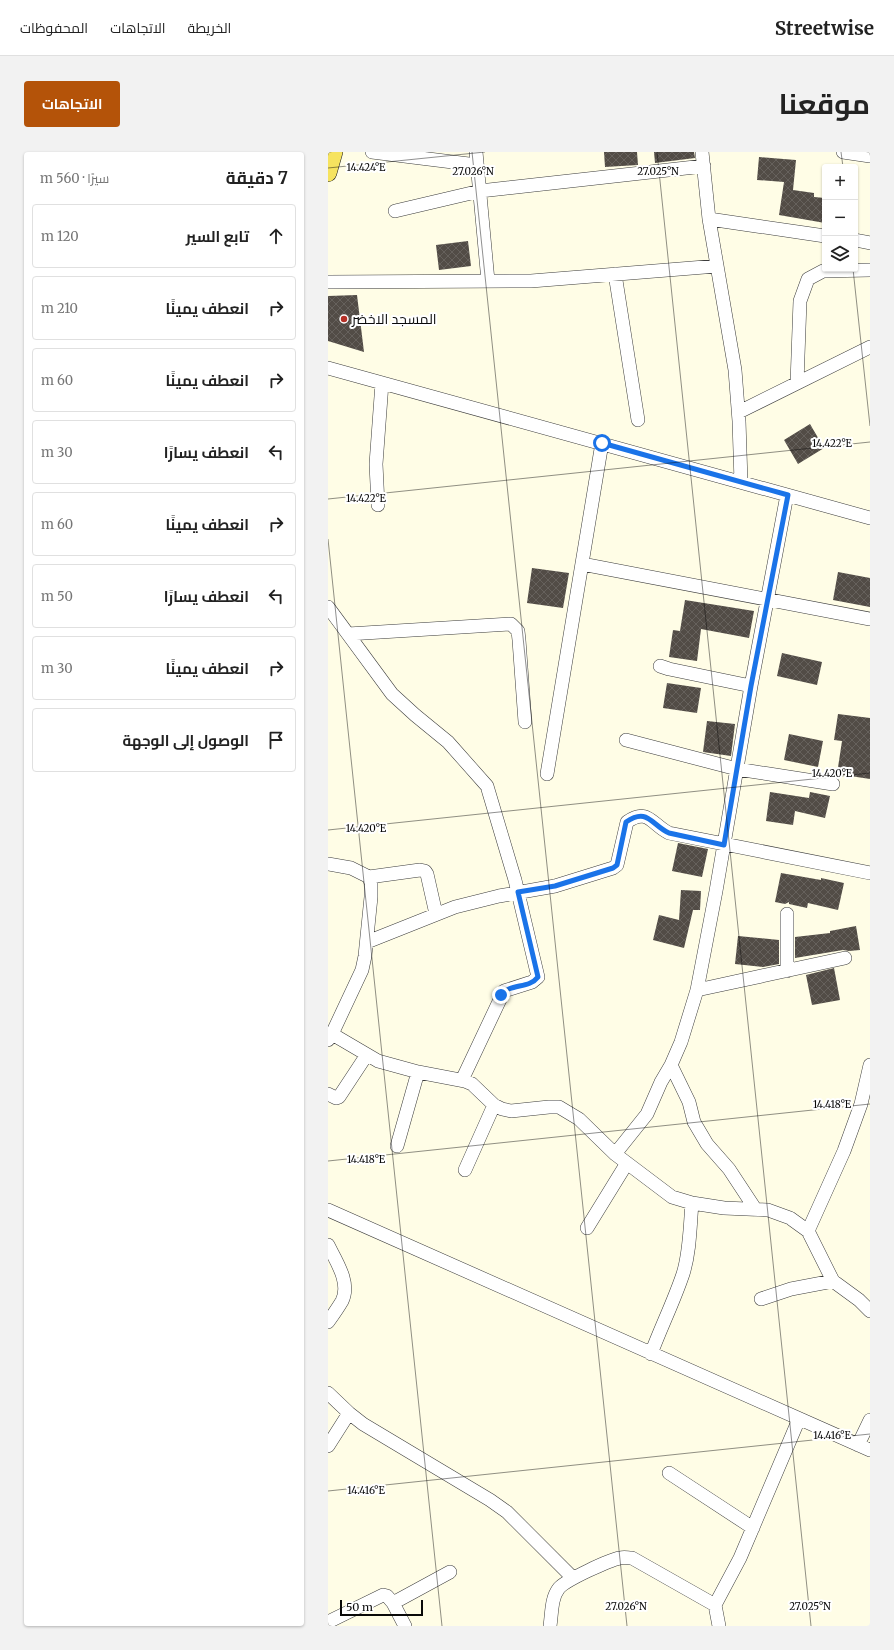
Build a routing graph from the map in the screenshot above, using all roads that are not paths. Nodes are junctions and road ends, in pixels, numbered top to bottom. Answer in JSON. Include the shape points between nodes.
{"nodes":[{"id":1,"x":334,"y":152,"type":"edge"},
{"id":2,"x":372,"y":152,"type":"edge"},
{"id":3,"x":476,"y":152,"type":"edge"},
{"id":4,"x":702,"y":152,"type":"edge"},
{"id":5,"x":843,"y":152,"type":"edge"},
{"id":6,"x":870,"y":156,"type":"edge"},
{"id":7,"x":477,"y":165,"type":"junction"},
{"id":8,"x":704,"y":166,"type":"junction"},
{"id":9,"x":328,"y":172,"type":"edge"},
{"id":10,"x":480,"y":191,"type":"junction"},
{"id":11,"x":395,"y":211,"type":"dead end"},
{"id":12,"x":709,"y":219,"type":"junction"},
{"id":13,"x":822,"y":236,"type":"edge"},
{"id":14,"x":858,"y":240,"type":"edge"},
{"id":15,"x":870,"y":242,"type":"edge"},
{"id":16,"x":718,"y":266,"type":"junction"},
{"id":17,"x":870,"y":270,"type":"edge"},
{"id":18,"x":615,"y":274,"type":"junction"},
{"id":19,"x":488,"y":281,"type":"junction"},
{"id":20,"x":328,"y":282,"type":"edge"},
{"id":21,"x":870,"y":347,"type":"edge"},
{"id":22,"x":328,"y":368,"type":"edge"},
{"id":23,"x":382,"y":383,"type":"junction"},
{"id":24,"x":797,"y":383,"type":"junction"},
{"id":25,"x":738,"y":412,"type":"junction"},
{"id":26,"x":638,"y":420,"type":"dead end"},
{"id":27,"x":602,"y":443,"type":"junction"},
{"id":28,"x":741,"y":482,"type":"junction"},
{"id":29,"x":788,"y":495,"type":"junction"},
{"id":30,"x":378,"y":505,"type":"dead end"},
{"id":31,"x":870,"y":518,"type":"edge"},
{"id":32,"x":582,"y":564,"type":"junction"},
{"id":33,"x":767,"y":600,"type":"junction"},
{"id":34,"x":328,"y":607,"type":"edge"},
{"id":35,"x":870,"y":619,"type":"edge"},
{"id":36,"x":348,"y":634,"type":"junction"},
{"id":37,"x":660,"y":666,"type":"dead end"},
{"id":38,"x":751,"y":686,"type":"junction"},
{"id":39,"x":525,"y":722,"type":"dead end"},
{"id":40,"x":626,"y":740,"type":"dead end"},
{"id":41,"x":737,"y":768,"type":"junction"},
{"id":42,"x":547,"y":774,"type":"dead end"},
{"id":43,"x":833,"y":784,"type":"dead end"},
{"id":44,"x":724,"y":845,"type":"junction"},
{"id":45,"x":328,"y":864,"type":"edge"},
{"id":46,"x":870,"y":873,"type":"edge"},
{"id":47,"x":368,"y":877,"type":"junction"},
{"id":48,"x":518,"y":892,"type":"junction"},
{"id":49,"x":436,"y":914,"type":"junction"},
{"id":50,"x":787,"y":914,"type":"dead end"},
{"id":51,"x":367,"y":942,"type":"junction"},
{"id":52,"x":845,"y":958,"type":"dead end"},
{"id":53,"x":787,"y":970,"type":"junction"},
{"id":54,"x":697,"y":990,"type":"junction"},
{"id":55,"x":330,"y":1037,"type":"edge"},
{"id":56,"x":366,"y":1056,"type":"junction"},
{"id":57,"x":671,"y":1065,"type":"junction"},
{"id":58,"x":870,"y":1065,"type":"edge"},
{"id":59,"x":418,"y":1072,"type":"junction"},
{"id":60,"x":462,"y":1080,"type":"junction"},
{"id":61,"x":328,"y":1094,"type":"edge"},
{"id":62,"x":494,"y":1105,"type":"junction"},
{"id":63,"x":397,"y":1146,"type":"dead end"},
{"id":64,"x":614,"y":1154,"type":"junction"},
{"id":65,"x":627,"y":1163,"type":"junction"},
{"id":66,"x":465,"y":1170,"type":"dead end"},
{"id":67,"x":692,"y":1203,"type":"junction"},
{"id":68,"x":328,"y":1210,"type":"edge"},
{"id":69,"x":756,"y":1210,"type":"junction"},
{"id":70,"x":587,"y":1228,"type":"dead end"},
{"id":71,"x":808,"y":1231,"type":"junction"},
{"id":72,"x":328,"y":1245,"type":"edge"},
{"id":73,"x":833,"y":1281,"type":"junction"},
{"id":74,"x":761,"y":1299,"type":"dead end"},
{"id":75,"x":870,"y":1311,"type":"edge"},
{"id":76,"x":328,"y":1322,"type":"edge"},
{"id":77,"x":652,"y":1354,"type":"junction"},
{"id":78,"x":328,"y":1393,"type":"edge"},
{"id":79,"x":349,"y":1413,"type":"junction"},
{"id":80,"x":799,"y":1419,"type":"junction"},
{"id":81,"x":870,"y":1420,"type":"edge"},
{"id":82,"x":858,"y":1445,"type":"junction"},
{"id":83,"x":328,"y":1446,"type":"edge"},
{"id":84,"x":870,"y":1450,"type":"edge"},
{"id":85,"x":669,"y":1472,"type":"dead end"},
{"id":86,"x":753,"y":1528,"type":"junction"},
{"id":87,"x":450,"y":1572,"type":"dead end"},
{"id":88,"x":574,"y":1578,"type":"junction"},
{"id":89,"x":393,"y":1603,"type":"junction"},
{"id":90,"x":715,"y":1605,"type":"junction"},
{"id":91,"x":328,"y":1622,"type":"edge"},
{"id":92,"x":405,"y":1626,"type":"edge"},
{"id":93,"x":550,"y":1626,"type":"edge"},
{"id":94,"x":719,"y":1626,"type":"edge"}],
"edges":[{"from":1,"to":9,"type":"main road"},
{"from":2,"to":7,"type":"street"},
{"from":3,"to":7,"type":"street"},
{"from":4,"to":8,"type":"street"},
{"from":5,"to":6,"type":"street"},
{"from":7,"to":10,"type":"street"},
{"from":8,"to":10,"type":"street"},
{"from":8,"to":12,"type":"street"},
{"from":10,"to":11,"type":"street"},
{"from":10,"to":19,"type":"street"},
{"from":12,"to":13,"type":"street"},
{"from":12,"to":16,"type":"street"},
{"from":14,"to":15,"type":"street"},
{"from":16,"to":18,"type":"street"},
{"from":16,"to":25,"type":"street","via":[[735,370]]},
{"from":17,"to":24,"type":"street","via":[[823,271],[808,279],[800,301]]},
{"from":18,"to":19,"type":"street","via":[[531,281]]},
{"from":18,"to":26,"type":"street"},
{"from":19,"to":20,"type":"street"},
{"from":21,"to":24,"type":"street"},
{"from":22,"to":23,"type":"street"},
{"from":23,"to":27,"type":"street"},
{"from":23,"to":30,"type":"street","via":[[376,464]]},
{"from":24,"to":25,"type":"street"},
{"from":25,"to":28,"type":"street"},
{"from":27,"to":28,"type":"street"},
{"from":27,"to":32,"type":"street"},
{"from":28,"to":29,"type":"street"},
{"from":29,"to":31,"type":"street"},
{"from":29,"to":33,"type":"street"},
{"from":32,"to":33,"type":"street"},
{"from":32,"to":42,"type":"street"},
{"from":33,"to":35,"type":"street"},
{"from":33,"to":38,"type":"street"},
{"from":34,"to":36,"type":"street"},
{"from":36,"to":39,"type":"street","via":[[511,624],[518,631]]},
{"from":36,"to":48,"type":"street","via":[[392,694],[448,742],[487,786]]},
{"from":37,"to":38,"type":"street"},
{"from":38,"to":41,"type":"street"},
{"from":40,"to":41,"type":"street"},
{"from":41,"to":43,"type":"street"},
{"from":41,"to":44,"type":"street"},
{"from":44,"to":46,"type":"street"},
{"from":44,"to":48,"type":"street","via":[[669,833],[662,830],[652,819],[642,815],[633,817],[626,822],[617,865],[613,868],[555,886]]},
{"from":44,"to":54,"type":"street"},
{"from":45,"to":47,"type":"street","via":[[351,868]]},
{"from":47,"to":49,"type":"street","via":[[425,871]]},
{"from":47,"to":51,"type":"street","via":[[371,896]]},
{"from":48,"to":49,"type":"street"},
{"from":48,"to":60,"type":"street","via":[[538,977],[532,982],[504,991]]},
{"from":49,"to":51,"type":"street"},
{"from":50,"to":53,"type":"street"},
{"from":51,"to":55,"type":"street","via":[[362,970]]},
{"from":52,"to":53,"type":"street"},
{"from":53,"to":54,"type":"street"},
{"from":54,"to":57,"type":"street"},
{"from":55,"to":56,"type":"street"},
{"from":56,"to":59,"type":"street"},
{"from":56,"to":61,"type":"street","via":[[339,1097]]},
{"from":57,"to":64,"type":"street","via":[[647,1114]]},
{"from":57,"to":69,"type":"street","via":[[689,1102],[694,1122],[707,1144],[729,1169]]},
{"from":58,"to":71,"type":"street","via":[[861,1104],[844,1151]]},
{"from":59,"to":60,"type":"street"},
{"from":59,"to":63,"type":"street"},
{"from":60,"to":62,"type":"street","via":[[472,1084]]},
{"from":62,"to":64,"type":"street","via":[[511,1112],[559,1107],[579,1119]]},
{"from":62,"to":66,"type":"street"},
{"from":64,"to":65,"type":"street"},
{"from":65,"to":67,"type":"street","via":[[672,1197]]},
{"from":65,"to":70,"type":"street"},
{"from":67,"to":69,"type":"street"},
{"from":67,"to":77,"type":"street","via":[[683,1273]]},
{"from":68,"to":77,"type":"street"},
{"from":69,"to":71,"type":"street","via":[[768,1210],[790,1218]]},
{"from":71,"to":73,"type":"street"},
{"from":72,"to":76,"type":"street","via":[[339,1266],[345,1288],[343,1300]]},
{"from":73,"to":74,"type":"street","via":[[791,1289]]},
{"from":73,"to":75,"type":"street"},
{"from":77,"to":80,"type":"street"},
{"from":78,"to":79,"type":"street"},
{"from":79,"to":83,"type":"street"},
{"from":79,"to":88,"type":"street","via":[[507,1512]]},
{"from":80,"to":82,"type":"street"},
{"from":80,"to":86,"type":"street"},
{"from":81,"to":82,"type":"street"},
{"from":82,"to":84,"type":"street"},
{"from":85,"to":86,"type":"street"},
{"from":86,"to":90,"type":"street"},
{"from":87,"to":89,"type":"street"},
{"from":88,"to":90,"type":"street","via":[[611,1561],[632,1558]]},
{"from":88,"to":93,"type":"street","via":[[560,1587],[554,1599]]},
{"from":89,"to":91,"type":"street","via":[[387,1596],[379,1597]]},
{"from":89,"to":92,"type":"street"},
{"from":90,"to":94,"type":"street"}]}
